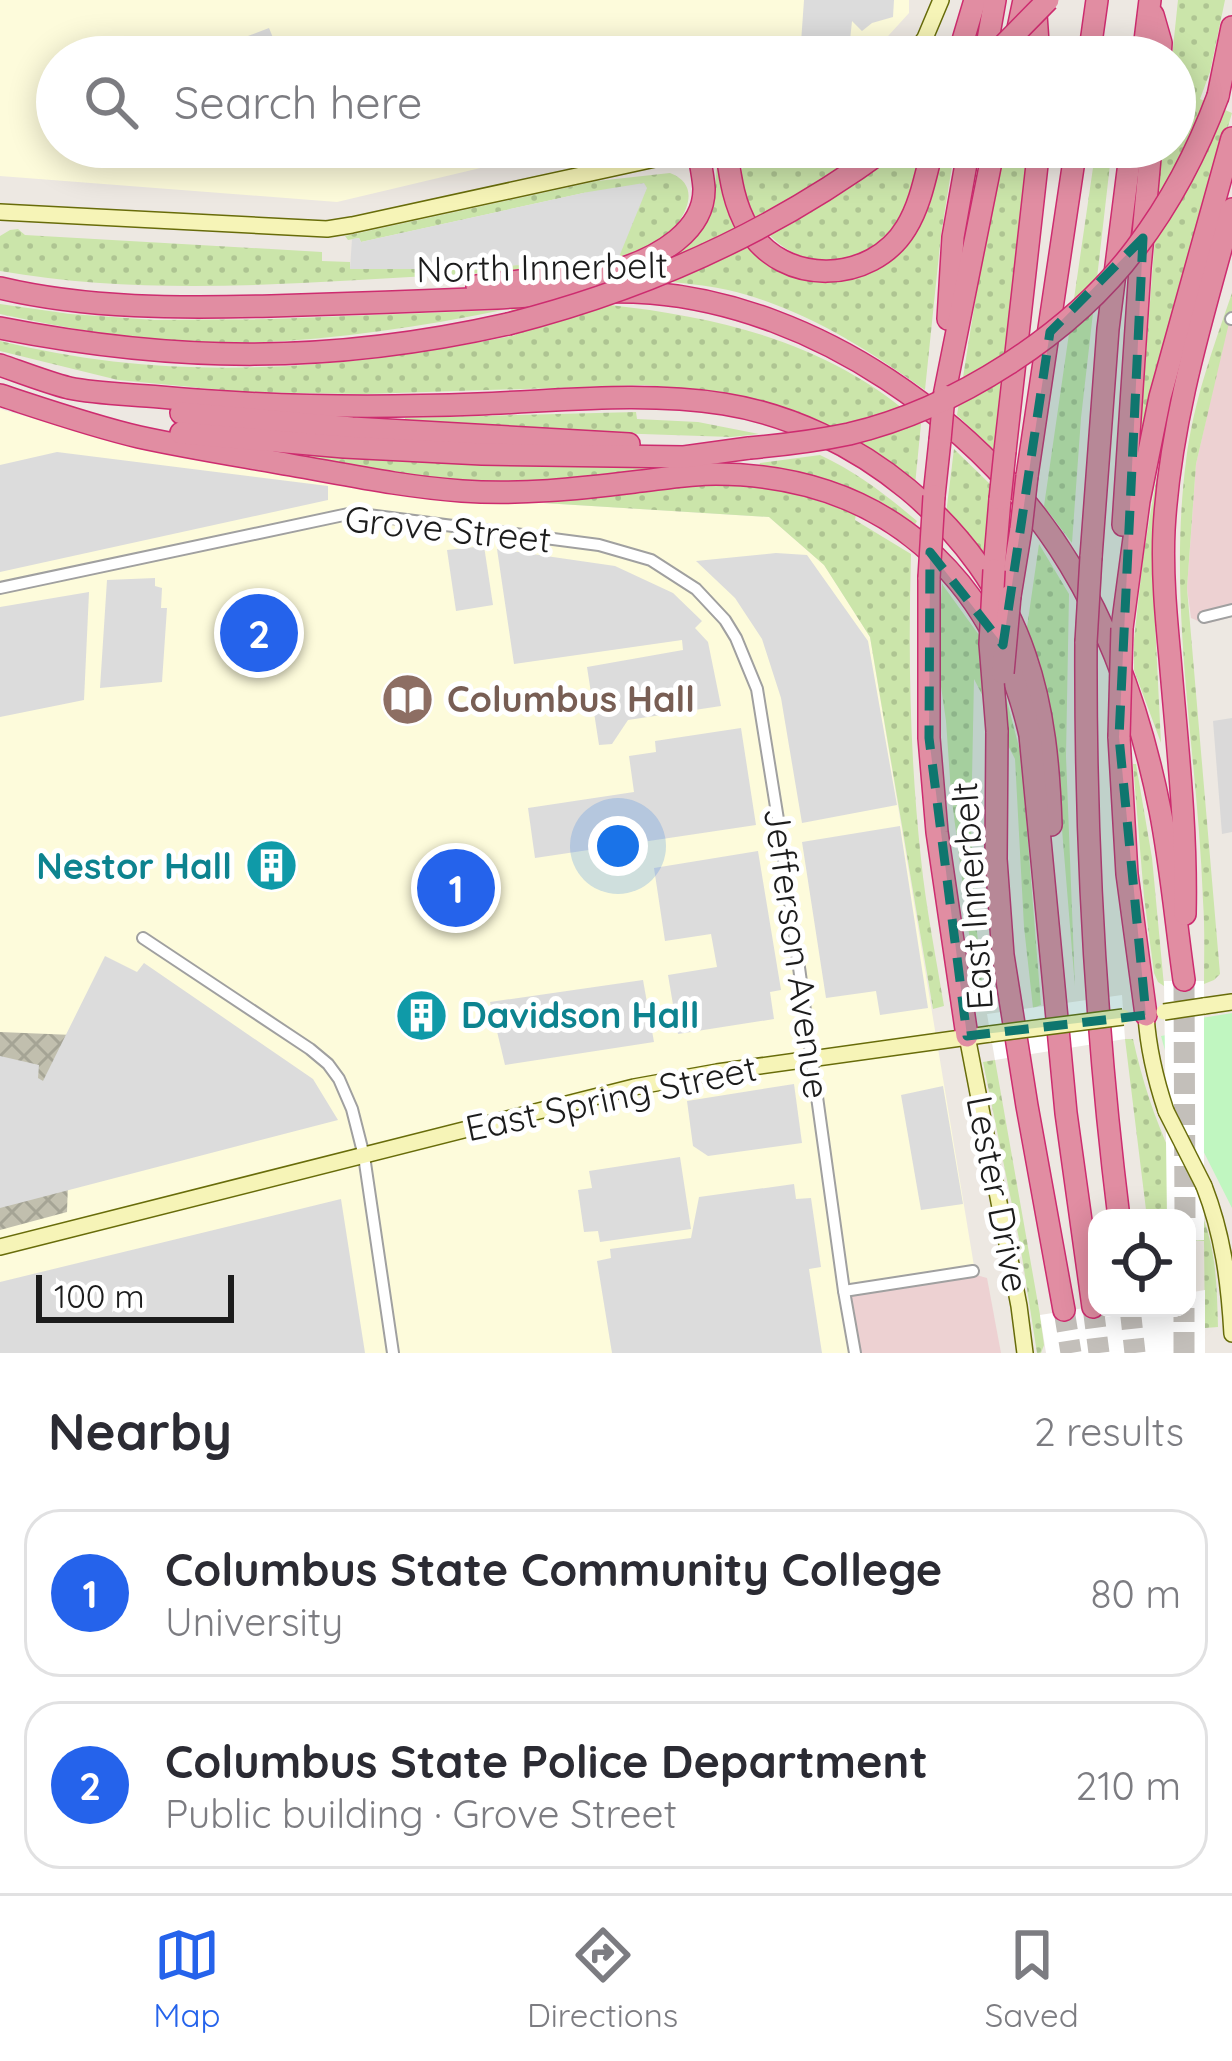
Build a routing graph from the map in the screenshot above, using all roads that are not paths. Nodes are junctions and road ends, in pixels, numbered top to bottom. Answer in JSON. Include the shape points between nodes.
{"nodes":[{"id":1,"x":941,"y":0,"type":"edge"},
{"id":2,"x":975,"y":0,"type":"edge"},
{"id":3,"x":995,"y":0,"type":"edge"},
{"id":4,"x":1024,"y":0,"type":"edge"},
{"id":5,"x":1035,"y":0,"type":"edge"},
{"id":6,"x":1048,"y":0,"type":"edge"},
{"id":7,"x":1096,"y":0,"type":"edge"},
{"id":8,"x":1150,"y":2,"type":"edge"},
{"id":9,"x":1232,"y":27,"type":"edge"},
{"id":10,"x":926,"y":36,"type":"edge"},
{"id":11,"x":964,"y":36,"type":"edge"},
{"id":12,"x":991,"y":36,"type":"edge"},
{"id":13,"x":1010,"y":36,"type":"edge"},
{"id":14,"x":1016,"y":36,"type":"edge"},
{"id":15,"x":1038,"y":36,"type":"edge"},
{"id":16,"x":1092,"y":36,"type":"edge"},
{"id":17,"x":1146,"y":36,"type":"edge"},
{"id":18,"x":1159,"y":36,"type":"edge"},
{"id":19,"x":1232,"y":56,"type":"edge"},
{"id":20,"x":1218,"y":95,"type":"junction"},
{"id":21,"x":1232,"y":138,"type":"edge"},
{"id":22,"x":1196,"y":150,"type":"edge"},
{"id":23,"x":614,"y":168,"type":"edge"},
{"id":24,"x":704,"y":168,"type":"edge"},
{"id":25,"x":729,"y":168,"type":"edge"},
{"id":26,"x":860,"y":168,"type":"edge"},
{"id":27,"x":927,"y":168,"type":"edge"},
{"id":28,"x":965,"y":168,"type":"edge"},
{"id":29,"x":990,"y":168,"type":"edge"},
{"id":30,"x":1037,"y":168,"type":"edge"},
{"id":31,"x":1073,"y":168,"type":"edge"},
{"id":32,"x":1128,"y":168,"type":"edge"},
{"id":33,"x":1149,"y":168,"type":"edge"},
{"id":34,"x":1186,"y":168,"type":"edge"},
{"id":35,"x":1232,"y":208,"type":"edge"},
{"id":36,"x":0,"y":212,"type":"edge"},
{"id":37,"x":1232,"y":250,"type":"edge"},
{"id":38,"x":9,"y":290,"type":"edge"},
{"id":39,"x":382,"y":303,"type":"junction"},
{"id":40,"x":7,"y":329,"type":"edge"},
{"id":41,"x":1194,"y":350,"type":"junction"},
{"id":42,"x":6,"y":368,"type":"edge"},
{"id":43,"x":71,"y":388,"type":"junction"},
{"id":44,"x":0,"y":395,"type":"edge"},
{"id":45,"x":944,"y":397,"type":"junction"},
{"id":46,"x":68,"y":418,"type":"junction"},
{"id":47,"x":749,"y":448,"type":"junction"},
{"id":48,"x":681,"y":578,"type":"joint"},
{"id":49,"x":0,"y":588,"type":"edge"},
{"id":50,"x":1010,"y":607,"type":"junction"},
{"id":51,"x":1232,"y":610,"type":"edge"},
{"id":52,"x":1204,"y":617,"type":"dead end"},
{"id":53,"x":1121,"y":628,"type":"junction"},
{"id":54,"x":998,"y":731,"type":"junction"},
{"id":55,"x":143,"y":938,"type":"dead end"},
{"id":56,"x":1051,"y":970,"type":"junction"},
{"id":57,"x":1232,"y":1002,"type":"edge"},
{"id":58,"x":1144,"y":1014,"type":"junction"},
{"id":59,"x":979,"y":1035,"type":"junction"},
{"id":60,"x":812,"y":1058,"type":"junction"},
{"id":61,"x":364,"y":1156,"type":"junction"},
{"id":62,"x":1118,"y":1209,"type":"edge"},
{"id":63,"x":0,"y":1247,"type":"edge"},
{"id":64,"x":973,"y":1270,"type":"dead end"},
{"id":65,"x":1088,"y":1270,"type":"edge"},
{"id":66,"x":844,"y":1291,"type":"junction"},
{"id":67,"x":1064,"y":1310,"type":"tunnel mouth"},
{"id":68,"x":1232,"y":1334,"type":"edge"},
{"id":69,"x":393,"y":1353,"type":"edge"},
{"id":70,"x":855,"y":1353,"type":"edge"},
{"id":71,"x":1025,"y":1353,"type":"edge"}],
"edges":[{"from":1,"to":10,"type":"main road"},
{"from":2,"to":11,"type":"highway"},
{"from":3,"to":12,"type":"highway"},
{"from":4,"to":14,"type":"highway"},
{"from":5,"to":15,"type":"highway","bridge":true},
{"from":6,"to":13,"type":"highway","bridge":true},
{"from":7,"to":16,"type":"highway"},
{"from":8,"to":17,"type":"highway"},
{"from":8,"to":18,"type":"highway"},
{"from":9,"to":20,"type":"highway"},
{"from":19,"to":20,"type":"highway"},
{"from":20,"to":22,"type":"highway","bridge":true},
{"from":21,"to":53,"type":"highway","via":[[1160,397]]},
{"from":23,"to":36,"type":"main road","via":[[327,229]]},
{"from":24,"to":39,"type":"highway","via":[[697,215],[668,248],[642,262]]},
{"from":25,"to":27,"type":"highway","via":[[750,233],[791,264],[833,272],[876,258],[905,230]]},
{"from":26,"to":40,"type":"highway","bridge":true,"via":[[730,244],[621,292],[400,345],[208,354]]},
{"from":28,"to":45,"type":"highway"},
{"from":29,"to":45,"type":"highway"},
{"from":30,"to":54,"type":"highway","bridge":true,"via":[[994,570]]},
{"from":31,"to":50,"type":"highway","name":"East Innerbelt","bridge":true},
{"from":32,"to":62,"type":"highway","bridge":true,"via":[[1086,642],[1094,976]]},
{"from":33,"to":53,"type":"highway"},
{"from":34,"to":47,"type":"highway","bridge":true,"via":[[1135,250],[1084,305],[1015,360],[897,419]]},
{"from":35,"to":41,"type":"highway"},
{"from":37,"to":41,"type":"highway"},
{"from":38,"to":39,"type":"highway","name":"North Innerbelt","via":[[147,306]]},
{"from":39,"to":41,"type":"highway","name":"North Innerbelt","via":[[649,293],[734,308],[870,367],[970,441],[1047,526],[1100,618],[1149,758],[1184,980],[1186,866],[1164,534],[1169,464]]},
{"from":42,"to":43,"type":"highway"},
{"from":43,"to":47,"type":"highway","via":[[224,418]]},
{"from":43,"to":50,"type":"highway","via":[[285,406],[625,396],[759,411],[849,449],[921,500]]},
{"from":44,"to":46,"type":"highway"},
{"from":45,"to":59,"type":"highway","bridge":true,"via":[[928,578],[929,739]]},
{"from":46,"to":47,"type":"highway","via":[[482,454],[684,457]]},
{"from":46,"to":56,"type":"highway","via":[[210,451],[449,490],[522,493],[740,475],[814,487],[880,516],[947,567],[1006,656],[1030,735]]},
{"from":48,"to":49,"type":"street","name":"Grove Street","via":[[640,555],[599,545],[353,513]]},
{"from":48,"to":60,"type":"street","name":"Jefferson Avenue","via":[[724,620],[757,688]]},
{"from":50,"to":54,"type":"highway","name":"East Innerbelt","bridge":true},
{"from":50,"to":56,"type":"highway","via":[[1045,740]]},
{"from":51,"to":52,"type":"street"},
{"from":53,"to":58,"type":"highway","bridge":true,"via":[[1127,874]]},
{"from":54,"to":67,"type":"highway","name":"East Innerbelt","via":[[1003,955]]},
{"from":55,"to":61,"type":"street","via":[[328,1064],[347,1094]]},
{"from":56,"to":65,"type":"highway"},
{"from":57,"to":58,"type":"main road","name":"East Spring Street","bridge":true},
{"from":58,"to":59,"type":"main road","name":"East Spring Street","bridge":true},
{"from":58,"to":68,"type":"main road","bridge":true,"via":[[1166,1111],[1223,1246]]},
{"from":59,"to":60,"type":"main road","name":"East Spring Street"},
{"from":59,"to":71,"type":"main road","name":"Lester Drive"},
{"from":60,"to":61,"type":"main road","name":"East Spring Street","via":[[592,1096]]},
{"from":60,"to":66,"type":"street","name":"Jefferson Avenue"},
{"from":61,"to":63,"type":"main road","name":"East Spring Street"},
{"from":61,"to":69,"type":"street"},
{"from":64,"to":66,"type":"street"},
{"from":66,"to":70,"type":"street","name":"Jefferson Avenue"}]}
